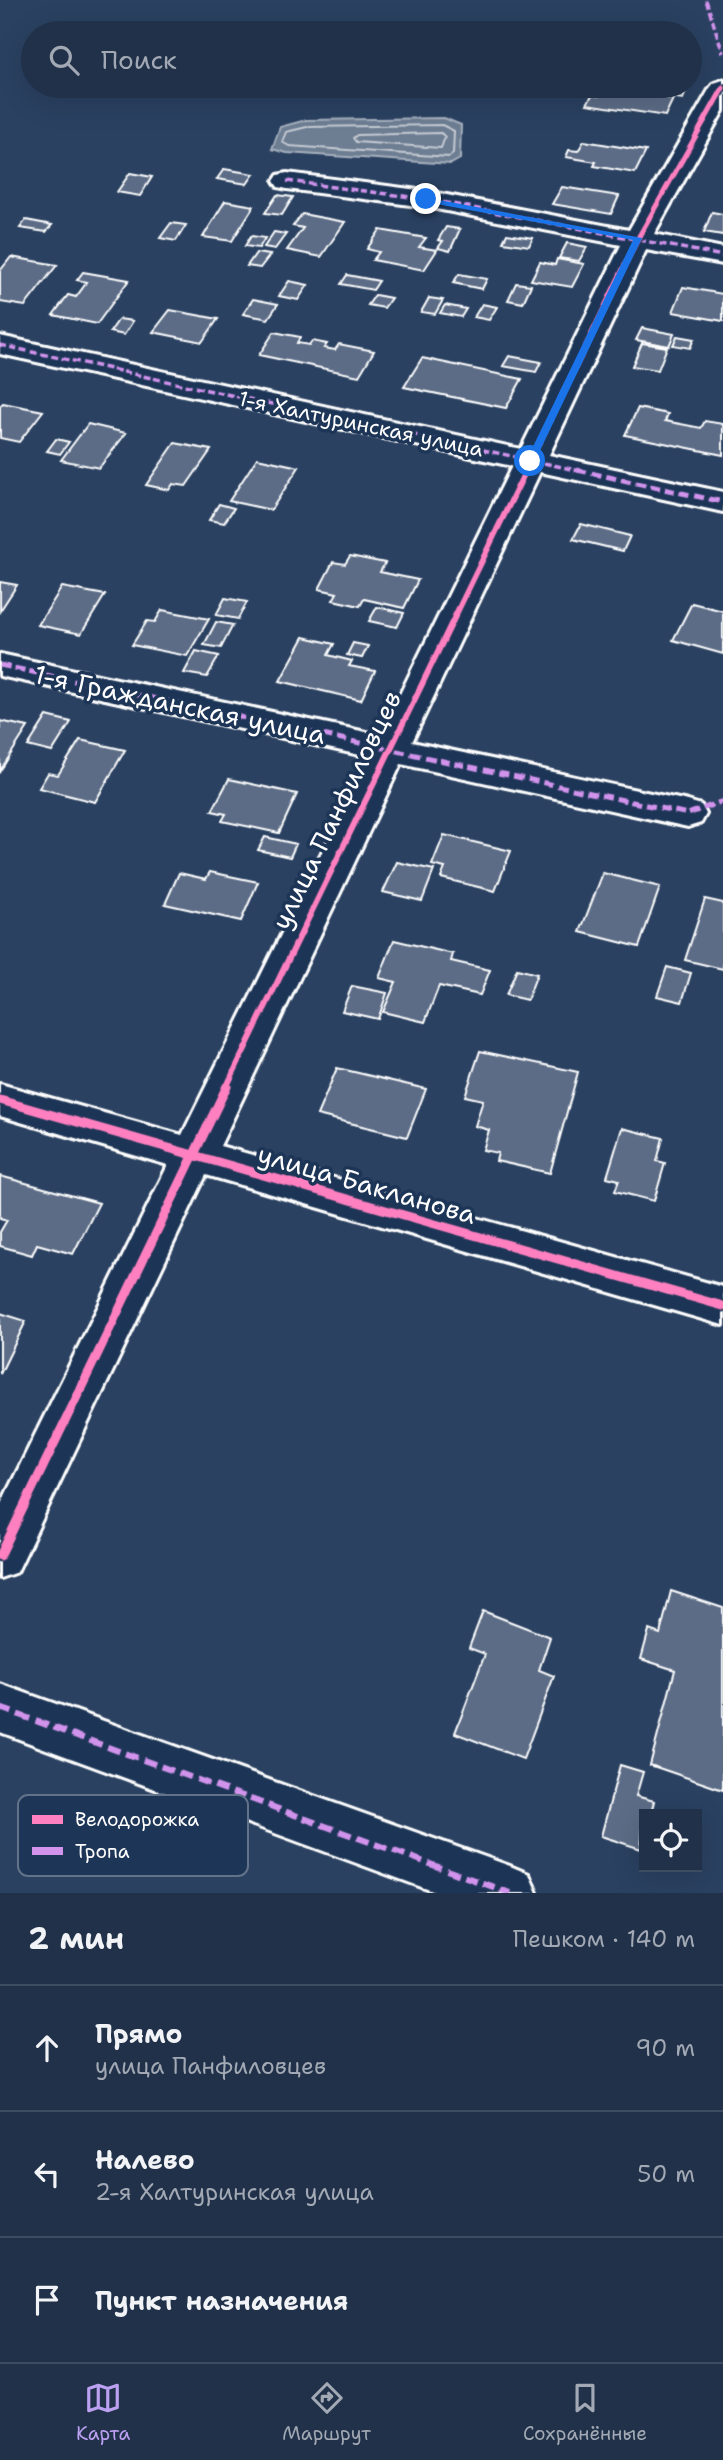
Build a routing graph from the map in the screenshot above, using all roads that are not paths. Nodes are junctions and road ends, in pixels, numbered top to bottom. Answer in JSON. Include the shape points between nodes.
{"nodes":[{"id":1,"x":723,"y":88,"type":"edge"},
{"id":2,"x":287,"y":181,"type":"dead end"},
{"id":3,"x":638,"y":238,"type":"junction"},
{"id":4,"x":723,"y":256,"type":"edge"},
{"id":5,"x":0,"y":345,"type":"edge"},
{"id":6,"x":530,"y":461,"type":"junction"},
{"id":7,"x":723,"y":502,"type":"edge"},
{"id":8,"x":0,"y":666,"type":"edge"},
{"id":9,"x":389,"y":749,"type":"junction"},
{"id":10,"x":688,"y":814,"type":"dead end"},
{"id":11,"x":0,"y":1100,"type":"edge"},
{"id":12,"x":191,"y":1156,"type":"junction"},
{"id":13,"x":723,"y":1306,"type":"edge"},
{"id":14,"x":0,"y":1556,"type":"edge"},
{"id":15,"x":0,"y":1708,"type":"edge"},
{"id":16,"x":240,"y":1795,"type":"edge"},
{"id":17,"x":248,"y":1798,"type":"edge"},
{"id":18,"x":510,"y":1893,"type":"edge"}],
"edges":[{"from":1,"to":3,"type":"street","name":"улица Панфиловцев"},
{"from":2,"to":3,"type":"street","via":[[426,199]]},
{"from":3,"to":4,"type":"street"},
{"from":3,"to":6,"type":"street","name":"улица Панфиловцев"},
{"from":5,"to":6,"type":"street","name":"1-я Халтуринская улица"},
{"from":6,"to":7,"type":"street","name":"1-я Халтуринская улица"},
{"from":6,"to":9,"type":"street","name":"улица Панфиловцев"},
{"from":8,"to":9,"type":"street","name":"1-я Гражданская улица"},
{"from":9,"to":10,"type":"street","name":"1-я Гражданская улица"},
{"from":9,"to":12,"type":"street","name":"улица Панфиловцев"},
{"from":11,"to":12,"type":"street","name":"улица Бакланова"},
{"from":12,"to":13,"type":"street","name":"улица Бакланова"},
{"from":12,"to":14,"type":"street","name":"улица Панфиловцев"},
{"from":15,"to":16,"type":"street"},
{"from":17,"to":18,"type":"street"}]}
